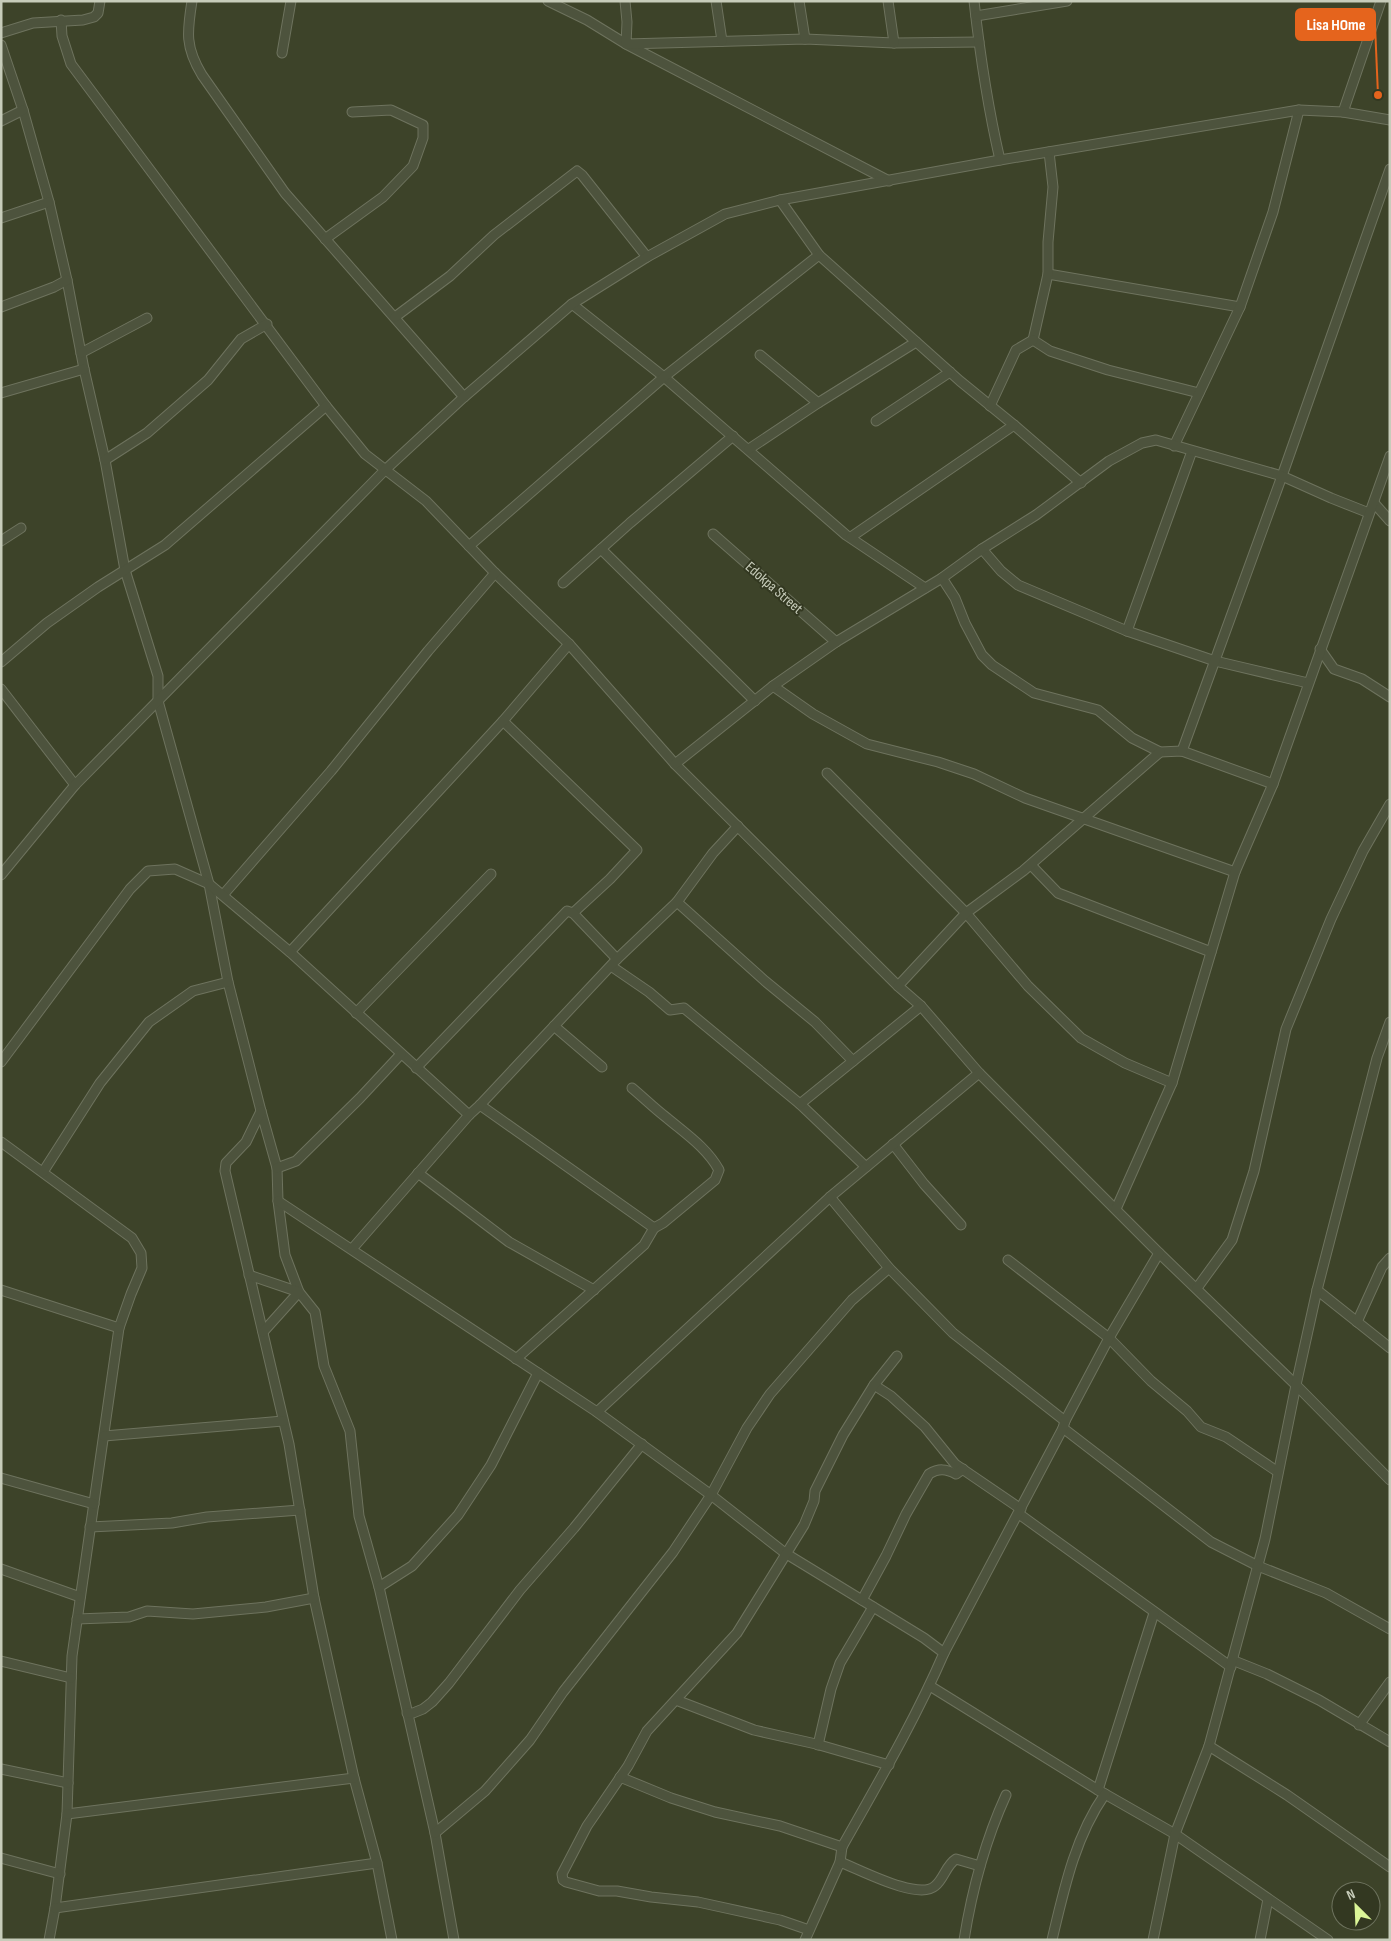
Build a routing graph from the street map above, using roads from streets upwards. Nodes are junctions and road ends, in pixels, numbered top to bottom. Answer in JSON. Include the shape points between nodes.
{"nodes":[{"id":1,"x":100,"y":1,"type":"edge"},
{"id":2,"x":192,"y":1,"type":"edge"},
{"id":3,"x":291,"y":1,"type":"edge"},
{"id":4,"x":548,"y":1,"type":"edge"},
{"id":5,"x":625,"y":1,"type":"edge"},
{"id":6,"x":716,"y":1,"type":"edge"},
{"id":7,"x":799,"y":1,"type":"edge"},
{"id":8,"x":888,"y":1,"type":"edge"},
{"id":9,"x":974,"y":1,"type":"edge"},
{"id":10,"x":1067,"y":1,"type":"edge"},
{"id":11,"x":1381,"y":1,"type":"edge"},
{"id":12,"x":976,"y":16,"type":"junction"},
{"id":13,"x":61,"y":20,"type":"junction"},
{"id":14,"x":1,"y":33,"type":"edge"},
{"id":15,"x":805,"y":39,"type":"junction"},
{"id":16,"x":722,"y":41,"type":"junction"},
{"id":17,"x":978,"y":42,"type":"junction"},
{"id":18,"x":894,"y":43,"type":"junction"},
{"id":19,"x":626,"y":44,"type":"junction"},
{"id":20,"x":1,"y":45,"type":"edge"},
{"id":21,"x":282,"y":53,"type":"dead end"},
{"id":22,"x":23,"y":110,"type":"junction"},
{"id":23,"x":1299,"y":110,"type":"junction"},
{"id":24,"x":352,"y":112,"type":"dead end"},
{"id":25,"x":1343,"y":112,"type":"junction"},
{"id":26,"x":1390,"y":120,"type":"edge"},
{"id":27,"x":1,"y":121,"type":"edge"},
{"id":28,"x":1049,"y":152,"type":"junction"},
{"id":29,"x":1000,"y":160,"type":"junction"},
{"id":30,"x":1390,"y":169,"type":"edge"},
{"id":31,"x":889,"y":181,"type":"junction"},
{"id":32,"x":780,"y":200,"type":"junction"},
{"id":33,"x":48,"y":202,"type":"junction"},
{"id":34,"x":1,"y":218,"type":"edge"},
{"id":35,"x":325,"y":238,"type":"junction"},
{"id":36,"x":819,"y":255,"type":"junction"},
{"id":37,"x":647,"y":257,"type":"junction"},
{"id":38,"x":1048,"y":274,"type":"junction"},
{"id":39,"x":67,"y":280,"type":"junction"},
{"id":40,"x":572,"y":304,"type":"junction"},
{"id":41,"x":1,"y":306,"type":"edge"},
{"id":42,"x":1240,"y":307,"type":"junction"},
{"id":43,"x":394,"y":317,"type":"junction"},
{"id":44,"x":147,"y":318,"type":"dead end"},
{"id":45,"x":266,"y":324,"type":"junction"},
{"id":46,"x":1033,"y":340,"type":"junction"},
{"id":47,"x":916,"y":342,"type":"junction"},
{"id":48,"x":81,"y":353,"type":"junction"},
{"id":49,"x":760,"y":354,"type":"dead end"},
{"id":50,"x":84,"y":369,"type":"junction"},
{"id":51,"x":950,"y":372,"type":"junction"},
{"id":52,"x":664,"y":376,"type":"junction"},
{"id":53,"x":1,"y":393,"type":"edge"},
{"id":54,"x":1199,"y":393,"type":"junction"},
{"id":55,"x":464,"y":397,"type":"junction"},
{"id":56,"x":818,"y":403,"type":"junction"},
{"id":57,"x":326,"y":406,"type":"junction"},
{"id":58,"x":990,"y":406,"type":"junction"},
{"id":59,"x":876,"y":421,"type":"dead end"},
{"id":60,"x":1014,"y":424,"type":"junction"},
{"id":61,"x":733,"y":436,"type":"junction"},
{"id":62,"x":1174,"y":446,"type":"junction"},
{"id":63,"x":749,"y":449,"type":"junction"},
{"id":64,"x":1192,"y":451,"type":"junction"},
{"id":65,"x":1390,"y":456,"type":"edge"},
{"id":66,"x":105,"y":460,"type":"junction"},
{"id":67,"x":386,"y":470,"type":"junction"},
{"id":68,"x":1282,"y":476,"type":"junction"},
{"id":69,"x":1081,"y":483,"type":"junction"},
{"id":70,"x":1374,"y":503,"type":"junction"},
{"id":71,"x":1369,"y":513,"type":"junction"},
{"id":72,"x":1390,"y":521,"type":"edge"},
{"id":73,"x":21,"y":528,"type":"dead end"},
{"id":74,"x":713,"y":534,"type":"dead end"},
{"id":75,"x":851,"y":537,"type":"junction"},
{"id":76,"x":1,"y":540,"type":"edge"},
{"id":77,"x":469,"y":546,"type":"junction"},
{"id":78,"x":601,"y":549,"type":"junction"},
{"id":79,"x":982,"y":549,"type":"junction"},
{"id":80,"x":125,"y":570,"type":"junction"},
{"id":81,"x":495,"y":573,"type":"junction"},
{"id":82,"x":942,"y":578,"type":"junction"},
{"id":83,"x":563,"y":583,"type":"dead end"},
{"id":84,"x":925,"y":588,"type":"junction"},
{"id":85,"x":1127,"y":631,"type":"junction"},
{"id":86,"x":836,"y":642,"type":"junction"},
{"id":87,"x":569,"y":644,"type":"junction"},
{"id":88,"x":1320,"y":649,"type":"junction"},
{"id":89,"x":1214,"y":661,"type":"junction"},
{"id":90,"x":1,"y":662,"type":"edge"},
{"id":91,"x":1308,"y":683,"type":"junction"},
{"id":92,"x":774,"y":686,"type":"junction"},
{"id":93,"x":1,"y":689,"type":"edge"},
{"id":94,"x":1390,"y":697,"type":"edge"},
{"id":95,"x":755,"y":700,"type":"junction"},
{"id":96,"x":158,"y":701,"type":"junction"},
{"id":97,"x":503,"y":721,"type":"junction"},
{"id":98,"x":1182,"y":751,"type":"junction"},
{"id":99,"x":1160,"y":752,"type":"junction"},
{"id":100,"x":675,"y":764,"type":"junction"},
{"id":101,"x":827,"y":773,"type":"dead end"},
{"id":102,"x":1273,"y":784,"type":"junction"},
{"id":103,"x":75,"y":785,"type":"junction"},
{"id":104,"x":1390,"y":804,"type":"edge"},
{"id":105,"x":1085,"y":818,"type":"junction"},
{"id":106,"x":738,"y":826,"type":"junction"},
{"id":107,"x":1031,"y":865,"type":"junction"},
{"id":108,"x":1235,"y":872,"type":"junction"},
{"id":109,"x":491,"y":874,"type":"dead end"},
{"id":110,"x":1,"y":875,"type":"edge"},
{"id":111,"x":209,"y":884,"type":"junction"},
{"id":112,"x":223,"y":894,"type":"junction"},
{"id":113,"x":677,"y":902,"type":"junction"},
{"id":114,"x":574,"y":913,"type":"junction"},
{"id":115,"x":966,"y":913,"type":"junction"},
{"id":116,"x":290,"y":952,"type":"junction"},
{"id":117,"x":1212,"y":952,"type":"junction"},
{"id":118,"x":614,"y":962,"type":"junction"},
{"id":119,"x":228,"y":982,"type":"junction"},
{"id":120,"x":898,"y":986,"type":"junction"},
{"id":121,"x":921,"y":1006,"type":"junction"},
{"id":122,"x":356,"y":1013,"type":"junction"},
{"id":123,"x":1390,"y":1022,"type":"edge"},
{"id":124,"x":554,"y":1026,"type":"junction"},
{"id":125,"x":401,"y":1054,"type":"junction"},
{"id":126,"x":1,"y":1062,"type":"edge"},
{"id":127,"x":853,"y":1062,"type":"junction"},
{"id":128,"x":602,"y":1066,"type":"dead end"},
{"id":129,"x":416,"y":1068,"type":"junction"},
{"id":130,"x":979,"y":1073,"type":"junction"},
{"id":131,"x":1172,"y":1083,"type":"junction"},
{"id":132,"x":632,"y":1088,"type":"dead end"},
{"id":133,"x":800,"y":1104,"type":"junction"},
{"id":134,"x":480,"y":1105,"type":"junction"},
{"id":135,"x":261,"y":1111,"type":"junction"},
{"id":136,"x":469,"y":1115,"type":"junction"},
{"id":137,"x":1,"y":1142,"type":"edge"},
{"id":138,"x":893,"y":1144,"type":"junction"},
{"id":139,"x":866,"y":1167,"type":"junction"},
{"id":140,"x":277,"y":1168,"type":"junction"},
{"id":141,"x":43,"y":1172,"type":"junction"},
{"id":142,"x":418,"y":1173,"type":"junction"},
{"id":143,"x":830,"y":1197,"type":"junction"},
{"id":144,"x":278,"y":1201,"type":"junction"},
{"id":145,"x":1116,"y":1209,"type":"junction"},
{"id":146,"x":961,"y":1225,"type":"dead end"},
{"id":147,"x":654,"y":1228,"type":"junction"},
{"id":148,"x":352,"y":1249,"type":"junction"},
{"id":149,"x":1159,"y":1253,"type":"junction"},
{"id":150,"x":1390,"y":1258,"type":"edge"},
{"id":151,"x":1008,"y":1260,"type":"dead end"},
{"id":152,"x":889,"y":1268,"type":"junction"},
{"id":153,"x":249,"y":1275,"type":"junction"},
{"id":154,"x":1197,"y":1288,"type":"junction"},
{"id":155,"x":1,"y":1290,"type":"edge"},
{"id":156,"x":594,"y":1290,"type":"junction"},
{"id":157,"x":1317,"y":1290,"type":"junction"},
{"id":158,"x":299,"y":1292,"type":"junction"},
{"id":159,"x":1357,"y":1322,"type":"junction"},
{"id":160,"x":119,"y":1328,"type":"junction"},
{"id":161,"x":263,"y":1332,"type":"junction"},
{"id":162,"x":1109,"y":1338,"type":"junction"},
{"id":163,"x":1390,"y":1348,"type":"edge"},
{"id":164,"x":897,"y":1356,"type":"dead end"},
{"id":165,"x":516,"y":1359,"type":"junction"},
{"id":166,"x":538,"y":1373,"type":"junction"},
{"id":167,"x":874,"y":1385,"type":"junction"},
{"id":168,"x":1296,"y":1385,"type":"junction"},
{"id":169,"x":597,"y":1412,"type":"junction"},
{"id":170,"x":283,"y":1421,"type":"junction"},
{"id":171,"x":1064,"y":1425,"type":"junction"},
{"id":172,"x":104,"y":1436,"type":"junction"},
{"id":173,"x":642,"y":1444,"type":"junction"},
{"id":174,"x":963,"y":1470,"type":"junction"},
{"id":175,"x":1278,"y":1472,"type":"junction"},
{"id":176,"x":1,"y":1478,"type":"edge"},
{"id":177,"x":1390,"y":1480,"type":"edge"},
{"id":178,"x":710,"y":1495,"type":"junction"},
{"id":179,"x":94,"y":1504,"type":"junction"},
{"id":180,"x":300,"y":1510,"type":"junction"},
{"id":181,"x":1020,"y":1512,"type":"junction"},
{"id":182,"x":90,"y":1527,"type":"junction"},
{"id":183,"x":785,"y":1553,"type":"junction"},
{"id":184,"x":1258,"y":1566,"type":"junction"},
{"id":185,"x":1,"y":1569,"type":"edge"},
{"id":186,"x":379,"y":1587,"type":"junction"},
{"id":187,"x":80,"y":1597,"type":"junction"},
{"id":188,"x":314,"y":1598,"type":"junction"},
{"id":189,"x":862,"y":1600,"type":"junction"},
{"id":190,"x":872,"y":1607,"type":"junction"},
{"id":191,"x":1154,"y":1613,"type":"junction"},
{"id":192,"x":77,"y":1619,"type":"junction"},
{"id":193,"x":1390,"y":1629,"type":"edge"},
{"id":194,"x":944,"y":1654,"type":"junction"},
{"id":195,"x":1,"y":1662,"type":"edge"},
{"id":196,"x":1232,"y":1664,"type":"junction"},
{"id":197,"x":71,"y":1678,"type":"junction"},
{"id":198,"x":1390,"y":1682,"type":"edge"},
{"id":199,"x":930,"y":1686,"type":"junction"},
{"id":200,"x":676,"y":1700,"type":"junction"},
{"id":201,"x":407,"y":1713,"type":"junction"},
{"id":202,"x":1359,"y":1725,"type":"junction"},
{"id":203,"x":1390,"y":1742,"type":"edge"},
{"id":204,"x":818,"y":1744,"type":"junction"},
{"id":205,"x":1209,"y":1746,"type":"junction"},
{"id":206,"x":889,"y":1765,"type":"junction"},
{"id":207,"x":1,"y":1769,"type":"edge"},
{"id":208,"x":620,"y":1777,"type":"junction"},
{"id":209,"x":354,"y":1778,"type":"junction"},
{"id":210,"x":68,"y":1783,"type":"junction"},
{"id":211,"x":1102,"y":1792,"type":"junction"},
{"id":212,"x":1006,"y":1795,"type":"dead end"},
{"id":213,"x":67,"y":1814,"type":"junction"},
{"id":214,"x":435,"y":1833,"type":"junction"},
{"id":215,"x":1175,"y":1834,"type":"junction"},
{"id":216,"x":842,"y":1847,"type":"junction"},
{"id":217,"x":1,"y":1858,"type":"edge"},
{"id":218,"x":840,"y":1862,"type":"junction"},
{"id":219,"x":377,"y":1863,"type":"junction"},
{"id":220,"x":980,"y":1866,"type":"junction"},
{"id":221,"x":1390,"y":1867,"type":"edge"},
{"id":222,"x":60,"y":1874,"type":"junction"},
{"id":223,"x":1268,"y":1899,"type":"junction"},
{"id":224,"x":55,"y":1908,"type":"junction"},
{"id":225,"x":807,"y":1937,"type":"edge"},
{"id":226,"x":49,"y":1940,"type":"edge"},
{"id":227,"x":392,"y":1940,"type":"edge"},
{"id":228,"x":454,"y":1940,"type":"edge"},
{"id":229,"x":964,"y":1940,"type":"edge"},
{"id":230,"x":1052,"y":1940,"type":"edge"},
{"id":231,"x":1153,"y":1940,"type":"edge"},
{"id":232,"x":1260,"y":1940,"type":"edge"},
{"id":233,"x":1328,"y":1940,"type":"edge"}],
"edges":[{"from":1,"to":13,"type":"street","via":[[94,17]]},
{"from":2,"to":35,"type":"street","via":[[188,27],[192,59],[286,193]]},
{"from":3,"to":21,"type":"street"},
{"from":4,"to":19,"type":"street"},
{"from":5,"to":19,"type":"street"},
{"from":6,"to":16,"type":"street"},
{"from":7,"to":15,"type":"street"},
{"from":8,"to":18,"type":"street"},
{"from":9,"to":12,"type":"street"},
{"from":10,"to":12,"type":"street"},
{"from":11,"to":25,"type":"street"},
{"from":12,"to":17,"type":"street"},
{"from":13,"to":14,"type":"street","via":[[33,23]]},
{"from":13,"to":45,"type":"street","via":[[62,36],[71,64]]},
{"from":15,"to":16,"type":"street"},
{"from":15,"to":18,"type":"street"},
{"from":16,"to":19,"type":"street"},
{"from":17,"to":18,"type":"street"},
{"from":17,"to":29,"type":"street"},
{"from":19,"to":31,"type":"street"},
{"from":20,"to":22,"type":"street"},
{"from":22,"to":27,"type":"street"},
{"from":22,"to":33,"type":"street"},
{"from":23,"to":25,"type":"street"},
{"from":23,"to":28,"type":"street"},
{"from":23,"to":42,"type":"street","via":[[1273,212]]},
{"from":24,"to":35,"type":"street","via":[[391,110],[422,125],[423,138],[413,166],[383,197]]},
{"from":25,"to":26,"type":"street"},
{"from":28,"to":29,"type":"street"},
{"from":28,"to":38,"type":"street","via":[[1053,187]]},
{"from":29,"to":31,"type":"street"},
{"from":30,"to":68,"type":"street"},
{"from":31,"to":32,"type":"street"},
{"from":32,"to":36,"type":"street"},
{"from":32,"to":37,"type":"street","via":[[725,214]]},
{"from":33,"to":34,"type":"street"},
{"from":33,"to":39,"type":"street"},
{"from":35,"to":43,"type":"street"},
{"from":36,"to":47,"type":"street"},
{"from":36,"to":52,"type":"street"},
{"from":37,"to":40,"type":"street"},
{"from":37,"to":43,"type":"street","via":[[576,171],[494,235],[450,276]]},
{"from":38,"to":42,"type":"street"},
{"from":38,"to":46,"type":"street"},
{"from":39,"to":41,"type":"street"},
{"from":39,"to":48,"type":"street"},
{"from":40,"to":52,"type":"street"},
{"from":40,"to":55,"type":"street"},
{"from":42,"to":54,"type":"street"},
{"from":43,"to":55,"type":"street"},
{"from":44,"to":48,"type":"street"},
{"from":45,"to":57,"type":"street"},
{"from":45,"to":66,"type":"street","via":[[242,339],[208,380],[147,433]]},
{"from":46,"to":54,"type":"street","via":[[1050,352]]},
{"from":46,"to":58,"type":"street","via":[[1016,350]]},
{"from":47,"to":51,"type":"street"},
{"from":47,"to":56,"type":"street"},
{"from":48,"to":50,"type":"street"},
{"from":49,"to":56,"type":"street"},
{"from":50,"to":53,"type":"street"},
{"from":50,"to":66,"type":"street"},
{"from":51,"to":58,"type":"street"},
{"from":51,"to":59,"type":"street"},
{"from":52,"to":61,"type":"street"},
{"from":52,"to":77,"type":"street"},
{"from":54,"to":62,"type":"street"},
{"from":55,"to":67,"type":"street"},
{"from":56,"to":63,"type":"street"},
{"from":57,"to":67,"type":"street","via":[[365,454]]},
{"from":57,"to":80,"type":"street","via":[[165,545]]},
{"from":58,"to":60,"type":"street"},
{"from":60,"to":69,"type":"street"},
{"from":60,"to":75,"type":"street"},
{"from":61,"to":63,"type":"street"},
{"from":61,"to":78,"type":"street"},
{"from":62,"to":64,"type":"street"},
{"from":62,"to":69,"type":"street","via":[[1156,440],[1142,443],[1109,461]]},
{"from":63,"to":75,"type":"street"},
{"from":64,"to":68,"type":"street"},
{"from":64,"to":85,"type":"street"},
{"from":65,"to":70,"type":"street"},
{"from":66,"to":80,"type":"street"},
{"from":67,"to":77,"type":"street","via":[[426,501]]},
{"from":67,"to":96,"type":"street"},
{"from":68,"to":71,"type":"street"},
{"from":68,"to":89,"type":"street"},
{"from":69,"to":79,"type":"street"},
{"from":70,"to":71,"type":"street"},
{"from":70,"to":72,"type":"street"},
{"from":71,"to":88,"type":"street"},
{"from":73,"to":76,"type":"street"},
{"from":74,"to":86,"type":"street","name":"Edokpa Street"},
{"from":75,"to":84,"type":"street"},
{"from":77,"to":81,"type":"street"},
{"from":78,"to":83,"type":"street"},
{"from":78,"to":95,"type":"street"},
{"from":79,"to":82,"type":"street"},
{"from":79,"to":85,"type":"street","via":[[1000,571],[1018,585]]},
{"from":80,"to":90,"type":"street","via":[[47,623]]},
{"from":80,"to":96,"type":"street","via":[[158,676]]},
{"from":81,"to":87,"type":"street"},
{"from":81,"to":112,"type":"street"},
{"from":82,"to":84,"type":"street"},
{"from":82,"to":99,"type":"street","via":[[982,656],[992,665],[1034,693],[1098,710],[1132,738]]},
{"from":84,"to":86,"type":"street"},
{"from":85,"to":89,"type":"street"},
{"from":86,"to":92,"type":"street"},
{"from":87,"to":97,"type":"street"},
{"from":87,"to":100,"type":"street"},
{"from":88,"to":91,"type":"street"},
{"from":88,"to":94,"type":"street","via":[[1334,669],[1362,679]]},
{"from":89,"to":91,"type":"street"},
{"from":89,"to":98,"type":"street"},
{"from":91,"to":102,"type":"street"},
{"from":92,"to":95,"type":"street"},
{"from":92,"to":105,"type":"street","via":[[813,714],[867,744],[974,774],[1025,798]]},
{"from":93,"to":103,"type":"street"},
{"from":95,"to":100,"type":"street"},
{"from":96,"to":103,"type":"street"},
{"from":96,"to":111,"type":"street"},
{"from":97,"to":114,"type":"street","via":[[636,848],[630,859]]},
{"from":97,"to":116,"type":"street"},
{"from":98,"to":99,"type":"street"},
{"from":98,"to":102,"type":"street"},
{"from":99,"to":105,"type":"street"},
{"from":100,"to":106,"type":"street"},
{"from":101,"to":115,"type":"street"},
{"from":102,"to":108,"type":"street"},
{"from":103,"to":110,"type":"street"},
{"from":104,"to":154,"type":"street","via":[[1331,919],[1286,1029],[1254,1171],[1232,1240]]},
{"from":105,"to":107,"type":"street"},
{"from":105,"to":108,"type":"street"},
{"from":106,"to":113,"type":"street","via":[[713,853]]},
{"from":106,"to":120,"type":"street"},
{"from":107,"to":115,"type":"street"},
{"from":107,"to":117,"type":"street","via":[[1052,889],[1065,897]]},
{"from":108,"to":117,"type":"street"},
{"from":109,"to":122,"type":"street"},
{"from":111,"to":112,"type":"street"},
{"from":111,"to":119,"type":"street"},
{"from":111,"to":126,"type":"street","via":[[175,869],[148,871],[130,889]]},
{"from":112,"to":116,"type":"street"},
{"from":113,"to":118,"type":"street"},
{"from":113,"to":127,"type":"street","via":[[815,1022]]},
{"from":114,"to":118,"type":"street"},
{"from":114,"to":129,"type":"street","via":[[566,911]]},
{"from":115,"to":120,"type":"street"},
{"from":115,"to":131,"type":"street","via":[[1028,986],[1081,1038]]},
{"from":116,"to":122,"type":"street"},
{"from":117,"to":131,"type":"street"},
{"from":118,"to":124,"type":"street"},
{"from":118,"to":133,"type":"street","via":[[670,1010],[684,1008]]},
{"from":119,"to":135,"type":"street"},
{"from":119,"to":141,"type":"street","via":[[193,991],[149,1022],[100,1083]]},
{"from":120,"to":121,"type":"street"},
{"from":121,"to":127,"type":"street"},
{"from":121,"to":130,"type":"street"},
{"from":122,"to":125,"type":"street"},
{"from":123,"to":157,"type":"street"},
{"from":124,"to":128,"type":"street"},
{"from":124,"to":134,"type":"street"},
{"from":125,"to":129,"type":"street"},
{"from":125,"to":140,"type":"street","via":[[296,1161]]},
{"from":127,"to":133,"type":"street"},
{"from":129,"to":136,"type":"street"},
{"from":130,"to":138,"type":"street"},
{"from":130,"to":145,"type":"street"},
{"from":131,"to":145,"type":"street"},
{"from":132,"to":147,"type":"street","via":[[696,1141],[719,1170],[715,1180]]},
{"from":133,"to":139,"type":"street"},
{"from":134,"to":136,"type":"street"},
{"from":134,"to":147,"type":"street"},
{"from":135,"to":140,"type":"street"},
{"from":135,"to":153,"type":"street","via":[[246,1142],[226,1163],[225,1171]]},
{"from":136,"to":142,"type":"street"},
{"from":137,"to":141,"type":"street"},
{"from":138,"to":139,"type":"street"},
{"from":138,"to":146,"type":"street"},
{"from":139,"to":143,"type":"street"},
{"from":140,"to":144,"type":"street"},
{"from":141,"to":160,"type":"street","via":[[132,1238],[141,1253],[142,1268]]},
{"from":142,"to":148,"type":"street"},
{"from":142,"to":156,"type":"street","via":[[509,1242]]},
{"from":143,"to":152,"type":"street"},
{"from":143,"to":169,"type":"street"},
{"from":144,"to":148,"type":"street"},
{"from":144,"to":158,"type":"street","via":[[285,1255]]},
{"from":145,"to":149,"type":"street"},
{"from":147,"to":156,"type":"street","via":[[644,1245]]},
{"from":148,"to":165,"type":"street"},
{"from":149,"to":154,"type":"street"},
{"from":149,"to":162,"type":"street"},
{"from":150,"to":159,"type":"street","via":[[1382,1267]]},
{"from":151,"to":162,"type":"street"},
{"from":152,"to":171,"type":"street","via":[[953,1333]]},
{"from":152,"to":178,"type":"street","via":[[852,1300],[770,1394]]},
{"from":153,"to":158,"type":"street"},
{"from":153,"to":161,"type":"street"},
{"from":154,"to":168,"type":"street"},
{"from":155,"to":160,"type":"street"},
{"from":156,"to":165,"type":"street"},
{"from":157,"to":159,"type":"street"},
{"from":157,"to":168,"type":"street"},
{"from":158,"to":161,"type":"street"},
{"from":158,"to":186,"type":"street","via":[[315,1312],[324,1366],[350,1431],[359,1516]]},
{"from":159,"to":163,"type":"street"},
{"from":160,"to":172,"type":"street"},
{"from":161,"to":170,"type":"street"},
{"from":162,"to":171,"type":"street"},
{"from":162,"to":175,"type":"street","via":[[1200,1427],[1226,1437]]},
{"from":164,"to":167,"type":"street"},
{"from":165,"to":166,"type":"street"},
{"from":166,"to":169,"type":"street"},
{"from":166,"to":186,"type":"street","via":[[492,1465],[458,1515],[412,1566]]},
{"from":167,"to":174,"type":"street","via":[[891,1396],[933,1435]]},
{"from":167,"to":183,"type":"street","via":[[843,1435],[815,1491],[804,1525]]},
{"from":168,"to":175,"type":"street"},
{"from":168,"to":177,"type":"street"},
{"from":169,"to":173,"type":"street"},
{"from":170,"to":172,"type":"street"},
{"from":170,"to":180,"type":"street"},
{"from":171,"to":181,"type":"street"},
{"from":171,"to":184,"type":"street","via":[[1211,1542]]},
{"from":172,"to":179,"type":"street"},
{"from":173,"to":178,"type":"street"},
{"from":173,"to":201,"type":"street","via":[[520,1590],[449,1683],[423,1709]]},
{"from":174,"to":181,"type":"street"},
{"from":174,"to":189,"type":"street","via":[[956,1474],[946,1469],[935,1470],[929,1474]]},
{"from":175,"to":184,"type":"street"},
{"from":176,"to":179,"type":"street"},
{"from":178,"to":183,"type":"street"},
{"from":178,"to":214,"type":"street","via":[[674,1552],[563,1692],[530,1740],[484,1791]]},
{"from":179,"to":182,"type":"street"},
{"from":180,"to":182,"type":"street","via":[[172,1523]]},
{"from":180,"to":188,"type":"street"},
{"from":181,"to":191,"type":"street"},
{"from":181,"to":194,"type":"street"},
{"from":182,"to":187,"type":"street"},
{"from":183,"to":189,"type":"street"},
{"from":183,"to":200,"type":"street","via":[[737,1633]]},
{"from":184,"to":193,"type":"street","via":[[1326,1593]]},
{"from":184,"to":196,"type":"street"},
{"from":185,"to":187,"type":"street"},
{"from":186,"to":201,"type":"street"},
{"from":187,"to":192,"type":"street"},
{"from":188,"to":192,"type":"street","via":[[266,1607],[193,1614],[147,1611],[129,1617]]},
{"from":188,"to":209,"type":"street"},
{"from":189,"to":190,"type":"street"},
{"from":190,"to":194,"type":"street"},
{"from":190,"to":204,"type":"street","via":[[840,1663]]},
{"from":191,"to":196,"type":"street"},
{"from":191,"to":211,"type":"street"},
{"from":192,"to":197,"type":"street"},
{"from":194,"to":199,"type":"street"},
{"from":195,"to":197,"type":"street"},
{"from":196,"to":202,"type":"street","via":[[1267,1674]]},
{"from":196,"to":205,"type":"street"},
{"from":197,"to":210,"type":"street"},
{"from":198,"to":202,"type":"street"},
{"from":199,"to":206,"type":"street"},
{"from":199,"to":211,"type":"street"},
{"from":200,"to":204,"type":"street","via":[[754,1730]]},
{"from":200,"to":208,"type":"street","via":[[647,1731]]},
{"from":201,"to":214,"type":"street"},
{"from":202,"to":203,"type":"street"},
{"from":204,"to":206,"type":"street"},
{"from":205,"to":215,"type":"street"},
{"from":205,"to":221,"type":"street"},
{"from":206,"to":216,"type":"street"},
{"from":207,"to":210,"type":"street"},
{"from":208,"to":216,"type":"street","via":[[680,1801],[780,1826]]},
{"from":208,"to":225,"type":"street","via":[[587,1826],[562,1874],[563,1880],[599,1891],[698,1902],[780,1920]]},
{"from":209,"to":213,"type":"street"},
{"from":209,"to":219,"type":"street"},
{"from":210,"to":213,"type":"street"},
{"from":211,"to":215,"type":"street"},
{"from":211,"to":230,"type":"street","via":[[1064,1887]]},
{"from":212,"to":220,"type":"street"},
{"from":213,"to":222,"type":"street"},
{"from":214,"to":228,"type":"street"},
{"from":215,"to":223,"type":"street"},
{"from":215,"to":231,"type":"street"},
{"from":216,"to":218,"type":"street"},
{"from":217,"to":222,"type":"street"},
{"from":218,"to":220,"type":"street","via":[[900,1886],[919,1890],[930,1890],[936,1886],[956,1859]]},
{"from":218,"to":225,"type":"street"},
{"from":219,"to":224,"type":"street"},
{"from":219,"to":227,"type":"street"},
{"from":220,"to":229,"type":"street"},
{"from":222,"to":224,"type":"street"},
{"from":223,"to":232,"type":"street"},
{"from":223,"to":233,"type":"street"},
{"from":224,"to":226,"type":"street"}]}
